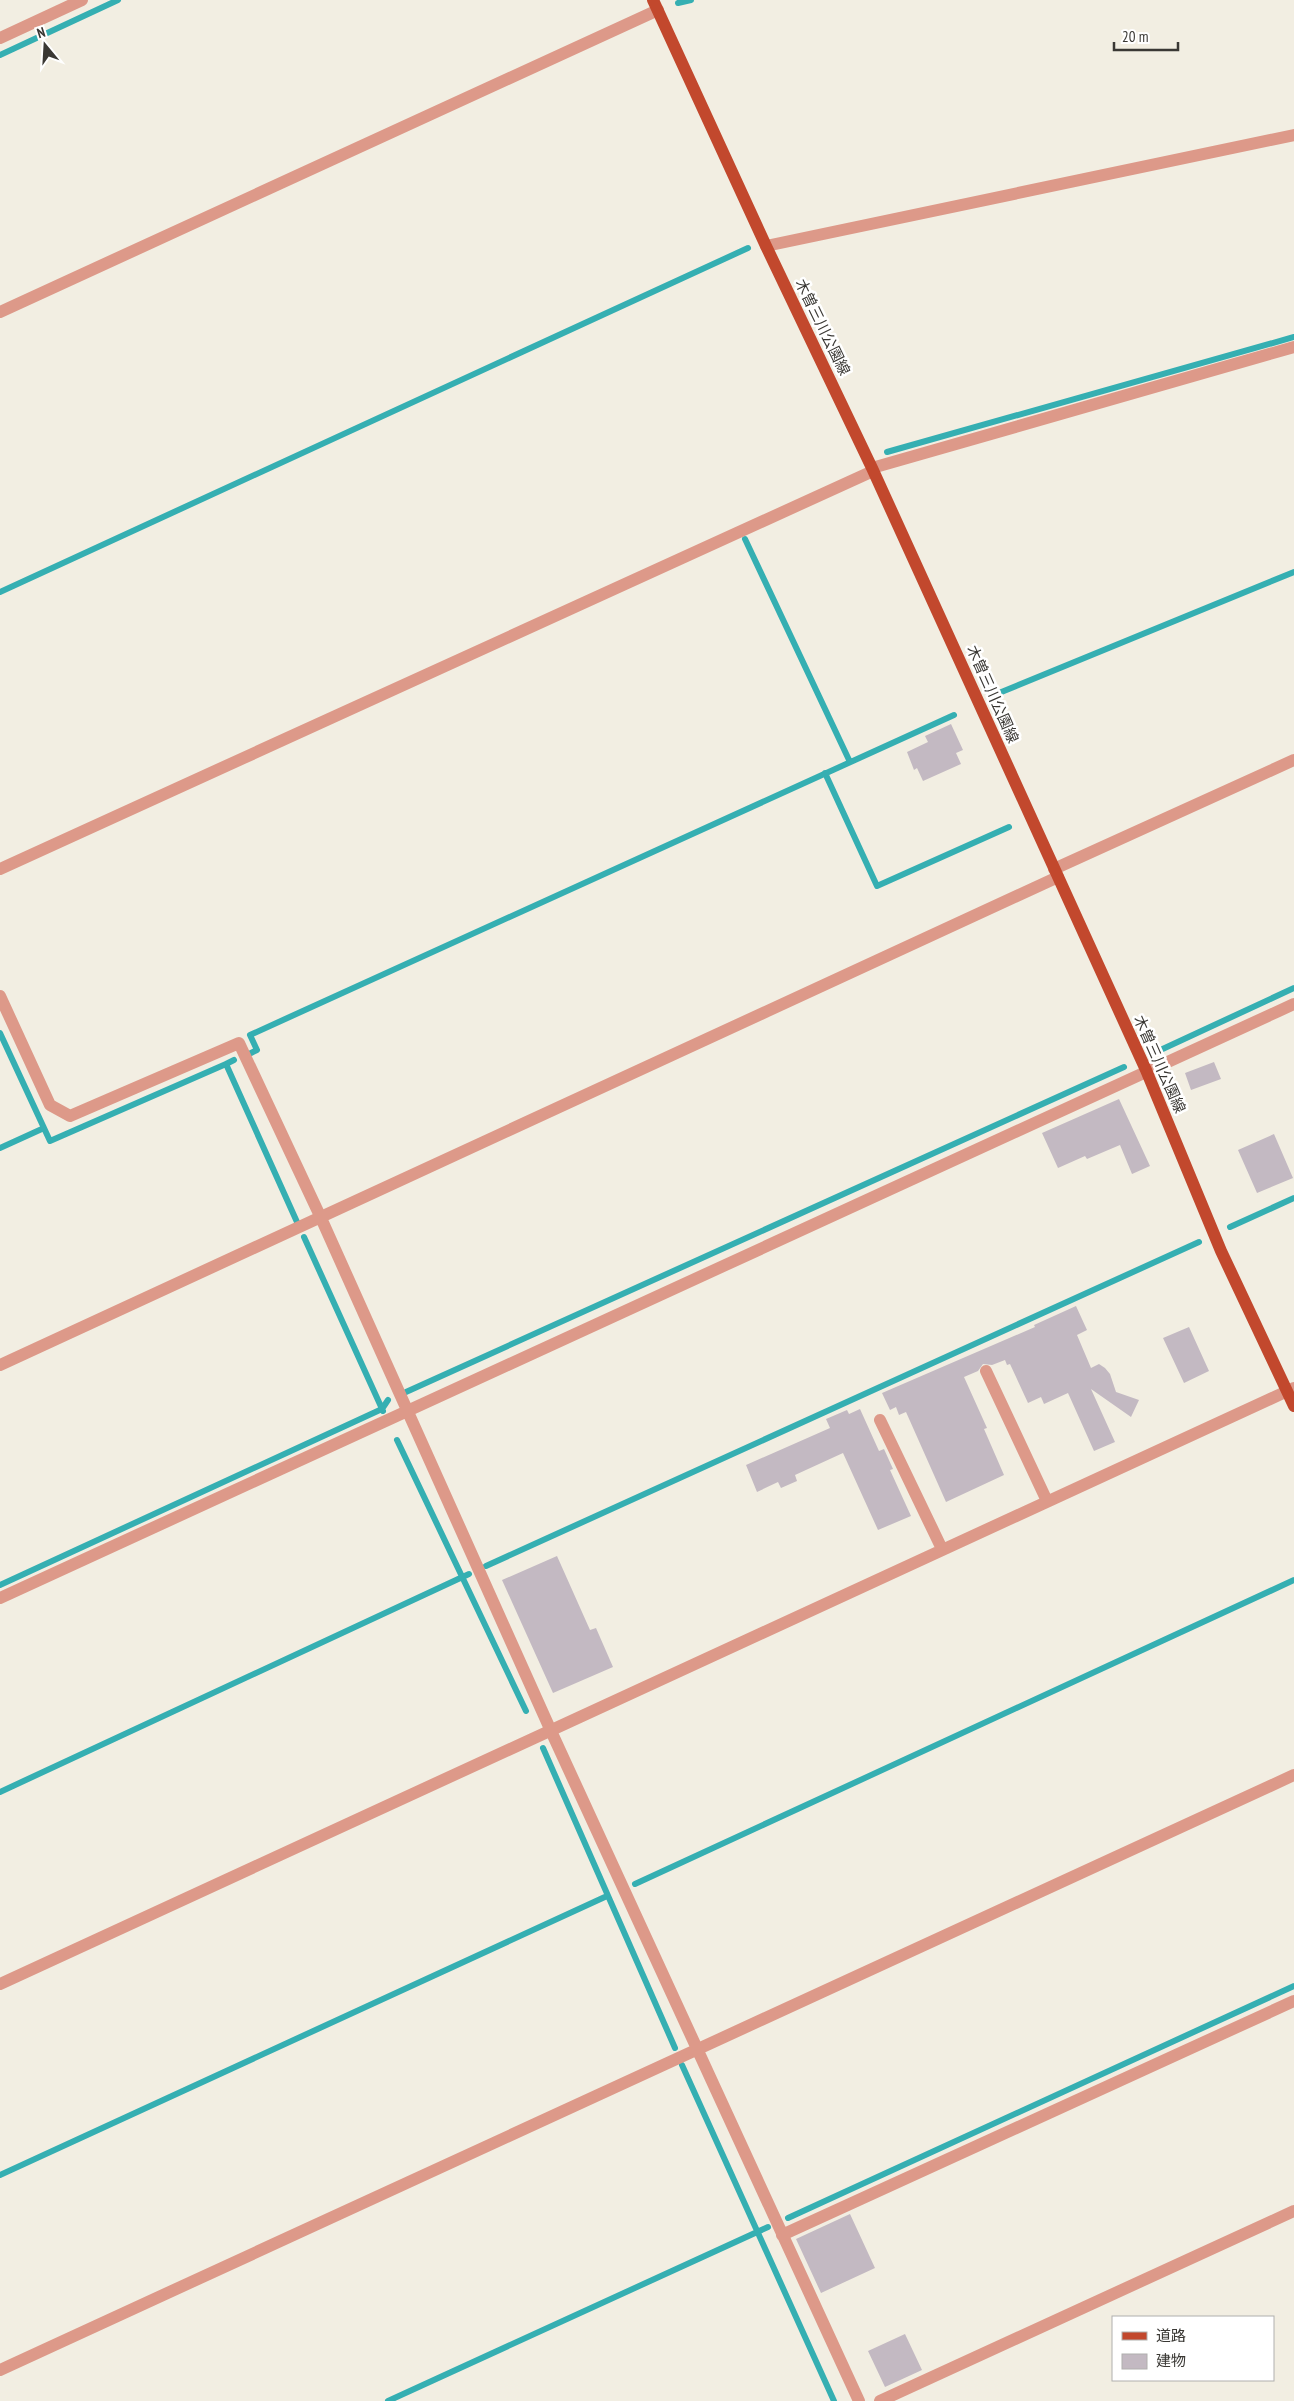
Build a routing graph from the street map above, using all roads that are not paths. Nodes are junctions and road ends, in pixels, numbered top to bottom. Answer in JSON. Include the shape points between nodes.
{"nodes":[{"id":1,"x":82,"y":0,"type":"edge"},
{"id":2,"x":656,"y":5,"type":"edge"},
{"id":3,"x":0,"y":38,"type":"edge"},
{"id":4,"x":1294,"y":135,"type":"edge"},
{"id":5,"x":766,"y":246,"type":"junction"},
{"id":6,"x":0,"y":312,"type":"edge"},
{"id":7,"x":1294,"y":348,"type":"edge"},
{"id":8,"x":873,"y":469,"type":"junction"},
{"id":9,"x":1294,"y":760,"type":"edge"},
{"id":10,"x":0,"y":869,"type":"edge"},
{"id":11,"x":1056,"y":873,"type":"junction"},
{"id":12,"x":0,"y":996,"type":"edge"},
{"id":13,"x":1294,"y":1004,"type":"edge"},
{"id":14,"x":1146,"y":1070,"type":"junction"},
{"id":15,"x":321,"y":1218,"type":"junction"},
{"id":16,"x":0,"y":1365,"type":"edge"},
{"id":17,"x":986,"y":1371,"type":"dead end"},
{"id":18,"x":1291,"y":1389,"type":"edge"},
{"id":19,"x":1294,"y":1406,"type":"edge"},
{"id":20,"x":408,"y":1410,"type":"junction"},
{"id":21,"x":880,"y":1420,"type":"dead end"},
{"id":22,"x":1048,"y":1501,"type":"junction"},
{"id":23,"x":942,"y":1549,"type":"junction"},
{"id":24,"x":0,"y":1598,"type":"edge"},
{"id":25,"x":551,"y":1731,"type":"junction"},
{"id":26,"x":1294,"y":1775,"type":"edge"},
{"id":27,"x":0,"y":1984,"type":"edge"},
{"id":28,"x":1294,"y":2000,"type":"edge"},
{"id":29,"x":697,"y":2050,"type":"junction"},
{"id":30,"x":1294,"y":2211,"type":"edge"},
{"id":31,"x":782,"y":2235,"type":"junction"},
{"id":32,"x":0,"y":2370,"type":"edge"},
{"id":33,"x":859,"y":2401,"type":"edge"},
{"id":34,"x":880,"y":2401,"type":"edge"}],
"edges":[{"from":1,"to":3,"type":"street"},
{"from":2,"to":5,"type":"main road","name":"木曽三川公園線"},
{"from":2,"to":6,"type":"street"},
{"from":4,"to":5,"type":"street"},
{"from":5,"to":8,"type":"main road","name":"木曽三川公園線"},
{"from":7,"to":8,"type":"street"},
{"from":8,"to":10,"type":"street"},
{"from":8,"to":11,"type":"main road","name":"木曽三川公園線"},
{"from":9,"to":11,"type":"street"},
{"from":11,"to":14,"type":"main road","name":"木曽三川公園線"},
{"from":11,"to":15,"type":"street"},
{"from":12,"to":15,"type":"street","via":[[50,1105],[70,1116],[239,1044]]},
{"from":13,"to":14,"type":"street"},
{"from":14,"to":18,"type":"main road","name":"木曽三川公園線","via":[[1221,1251]]},
{"from":14,"to":20,"type":"street"},
{"from":15,"to":16,"type":"street"},
{"from":15,"to":20,"type":"street"},
{"from":17,"to":22,"type":"street"},
{"from":18,"to":19,"type":"main road","name":"木曽三川公園線"},
{"from":18,"to":22,"type":"street"},
{"from":20,"to":24,"type":"street"},
{"from":20,"to":25,"type":"street"},
{"from":21,"to":23,"type":"street"},
{"from":22,"to":23,"type":"street"},
{"from":23,"to":25,"type":"street"},
{"from":25,"to":27,"type":"street"},
{"from":25,"to":29,"type":"street"},
{"from":26,"to":29,"type":"street"},
{"from":28,"to":31,"type":"street"},
{"from":29,"to":31,"type":"street"},
{"from":29,"to":32,"type":"street"},
{"from":30,"to":34,"type":"street"},
{"from":31,"to":33,"type":"street"}]}
